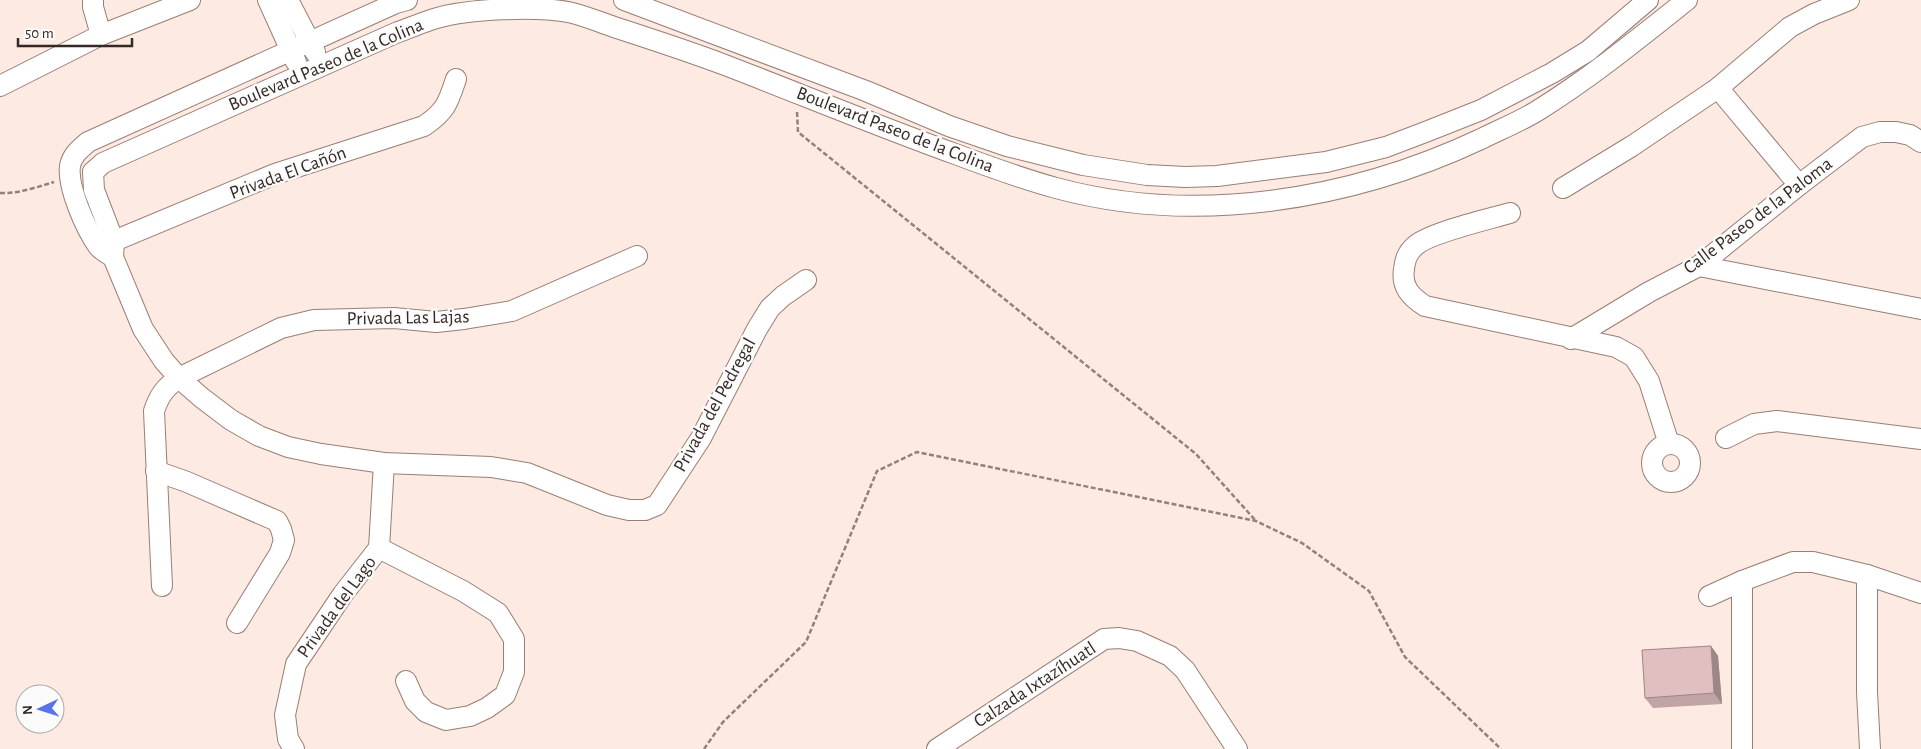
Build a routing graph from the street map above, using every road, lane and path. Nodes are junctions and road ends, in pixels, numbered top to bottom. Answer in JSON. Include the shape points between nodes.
{"nodes":[{"id":1,"x":93,"y":0,"type":"edge"},
{"id":2,"x":190,"y":0,"type":"edge"},
{"id":3,"x":268,"y":0,"type":"edge"},
{"id":4,"x":288,"y":0,"type":"edge"},
{"id":5,"x":406,"y":0,"type":"edge"},
{"id":6,"x":624,"y":0,"type":"edge"},
{"id":7,"x":1648,"y":0,"type":"edge"},
{"id":8,"x":1687,"y":0,"type":"edge"},
{"id":9,"x":1850,"y":0,"type":"edge"},
{"id":10,"x":101,"y":35,"type":"junction"},
{"id":11,"x":310,"y":41,"type":"junction"},
{"id":12,"x":291,"y":49,"type":"junction"},
{"id":13,"x":321,"y":65,"type":"junction"},
{"id":14,"x":301,"y":74,"type":"junction"},
{"id":15,"x":456,"y":79,"type":"dead end"},
{"id":16,"x":0,"y":86,"type":"edge"},
{"id":17,"x":1718,"y":88,"type":"junction"},
{"id":18,"x":797,"y":93,"type":"junction"},
{"id":19,"x":1428,"y":131,"type":"junction"},
{"id":20,"x":1921,"y":142,"type":"edge"},
{"id":21,"x":1436,"y":159,"type":"junction"},
{"id":22,"x":70,"y":171,"type":"junction"},
{"id":23,"x":93,"y":172,"type":"junction"},
{"id":24,"x":1799,"y":185,"type":"junction"},
{"id":25,"x":1563,"y":188,"type":"dead end"},
{"id":26,"x":0,"y":194,"type":"edge"},
{"id":27,"x":1510,"y":213,"type":"dead end"},
{"id":28,"x":108,"y":249,"type":"junction"},
{"id":29,"x":637,"y":256,"type":"dead end"},
{"id":30,"x":1699,"y":266,"type":"junction"},
{"id":31,"x":806,"y":280,"type":"dead end"},
{"id":32,"x":1921,"y":309,"type":"edge"},
{"id":33,"x":1571,"y":339,"type":"junction"},
{"id":34,"x":179,"y":378,"type":"junction"},
{"id":35,"x":1726,"y":438,"type":"dead end"},
{"id":36,"x":1921,"y":439,"type":"edge"},
{"id":37,"x":1668,"y":444,"type":"dead end"},
{"id":38,"x":384,"y":463,"type":"junction"},
{"id":39,"x":156,"y":471,"type":"junction"},
{"id":40,"x":1256,"y":521,"type":"junction"},
{"id":41,"x":379,"y":548,"type":"junction"},
{"id":42,"x":1867,"y":575,"type":"junction"},
{"id":43,"x":1742,"y":581,"type":"junction"},
{"id":44,"x":162,"y":586,"type":"dead end"},
{"id":45,"x":1921,"y":593,"type":"edge"},
{"id":46,"x":1709,"y":596,"type":"dead end"},
{"id":47,"x":238,"y":624,"type":"dead end"},
{"id":48,"x":406,"y":681,"type":"dead end"},
{"id":49,"x":294,"y":749,"type":"edge"},
{"id":50,"x":704,"y":749,"type":"edge"},
{"id":51,"x":936,"y":749,"type":"edge"},
{"id":52,"x":1237,"y":749,"type":"edge"},
{"id":53,"x":1501,"y":749,"type":"edge"},
{"id":54,"x":1742,"y":749,"type":"edge"},
{"id":55,"x":1870,"y":749,"type":"edge"}],
"edges":[{"from":1,"to":10,"type":"street"},
{"from":2,"to":10,"type":"street"},
{"from":3,"to":12,"type":"street"},
{"from":4,"to":11,"type":"street"},
{"from":5,"to":11,"type":"street","name":"Boulevard Paseo de la Colina"},
{"from":6,"to":19,"type":"street","name":"Boulevard Paseo de la Colina","via":[[866,91],[949,126],[1008,146],[1083,165],[1147,175],[1217,176],[1326,162]]},
{"from":7,"to":19,"type":"street","name":"Boulevard Paseo de la Colina","via":[[1588,51],[1552,73],[1481,110]]},
{"from":8,"to":21,"type":"street","name":"Boulevard Paseo de la Colina","via":[[1598,70],[1534,113]]},
{"from":9,"to":17,"type":"street","via":[[1790,27]]},
{"from":10,"to":16,"type":"street"},
{"from":11,"to":12,"type":"street","name":"Boulevard Paseo de la Colina"},
{"from":11,"to":13,"type":"street"},
{"from":12,"to":14,"type":"street"},
{"from":12,"to":22,"type":"street","name":"Boulevard Paseo de la Colina","via":[[88,142],[76,152]]},
{"from":13,"to":14,"type":"street","name":"Boulevard Paseo de la Colina"},
{"from":13,"to":18,"type":"street","name":"Boulevard Paseo de la Colina","via":[[371,42],[438,18],[518,9],[568,12],[659,41]]},
{"from":14,"to":23,"type":"street","name":"Boulevard Paseo de la Colina","via":[[103,162]]},
{"from":15,"to":28,"type":"street","name":"Privada El Cañón","via":[[446,108],[424,126],[275,174]]},
{"from":17,"to":24,"type":"street"},
{"from":17,"to":25,"type":"street"},
{"from":18,"to":21,"type":"street","name":"Boulevard Paseo de la Colina","via":[[1058,189],[1152,204],[1194,207],[1242,204],[1321,192],[1407,170]]},
{"from":18,"to":40,"type":"path","via":[[798,132],[1196,454]]},
{"from":19,"to":21,"type":"street"},
{"from":20,"to":24,"type":"street","name":"Calle Paseo de la Paloma","via":[[1910,134],[1896,132],[1862,137]]},
{"from":22,"to":23,"type":"street"},
{"from":22,"to":26,"type":"path","via":[[32,189]]},
{"from":22,"to":28,"type":"street","via":[[79,209]]},
{"from":23,"to":28,"type":"street"},
{"from":24,"to":30,"type":"street","name":"Calle Paseo de la Paloma"},
{"from":27,"to":33,"type":"street","via":[[1416,244],[1406,256],[1402,278],[1411,297],[1425,306]]},
{"from":28,"to":34,"type":"street","name":"Privada del Pedregal","via":[[143,328]]},
{"from":29,"to":34,"type":"street","name":"Privada Las Lajas","via":[[512,311],[436,322],[394,318],[314,320],[281,328]]},
{"from":30,"to":32,"type":"street"},
{"from":30,"to":33,"type":"street","name":"Calle Paseo de la Paloma"},
{"from":31,"to":38,"type":"street","name":"Privada del Pedregal","via":[[770,308],[701,438],[657,505],[645,510],[607,506],[527,473],[491,467]]},
{"from":33,"to":37,"type":"street","via":[[1616,347],[1634,357],[1649,381]]},
{"from":34,"to":38,"type":"street","name":"Privada del Pedregal","via":[[224,415],[259,436],[288,447]]},
{"from":34,"to":39,"type":"street","name":"Privada Las Lajas","via":[[158,398],[154,411]]},
{"from":35,"to":36,"type":"street","via":[[1754,424],[1777,421]]},
{"from":38,"to":41,"type":"street","name":"Privada del Lago"},
{"from":39,"to":44,"type":"street","name":"Privada Las Lajas"},
{"from":39,"to":47,"type":"street","via":[[277,521],[282,529],[284,540],[280,553]]},
{"from":40,"to":50,"type":"path","via":[[917,452],[877,471],[806,642],[724,722]]},
{"from":40,"to":53,"type":"path","via":[[1302,543],[1370,591],[1405,657]]},
{"from":41,"to":48,"type":"street","via":[[463,591],[498,613],[514,640],[514,672],[504,695],[470,716],[446,720],[426,712],[415,701]]},
{"from":41,"to":49,"type":"street","name":"Privada del Lago","via":[[343,594],[296,664],[285,715],[288,739]]},
{"from":42,"to":43,"type":"street","via":[[1813,562],[1793,562]]},
{"from":42,"to":45,"type":"street"},
{"from":42,"to":55,"type":"street"},
{"from":43,"to":46,"type":"street"},
{"from":43,"to":54,"type":"street"},
{"from":51,"to":52,"type":"street","name":"Calzada Ixtazíhuatl","via":[[1104,639],[1119,638],[1137,641],[1170,656],[1185,670]]}]}
